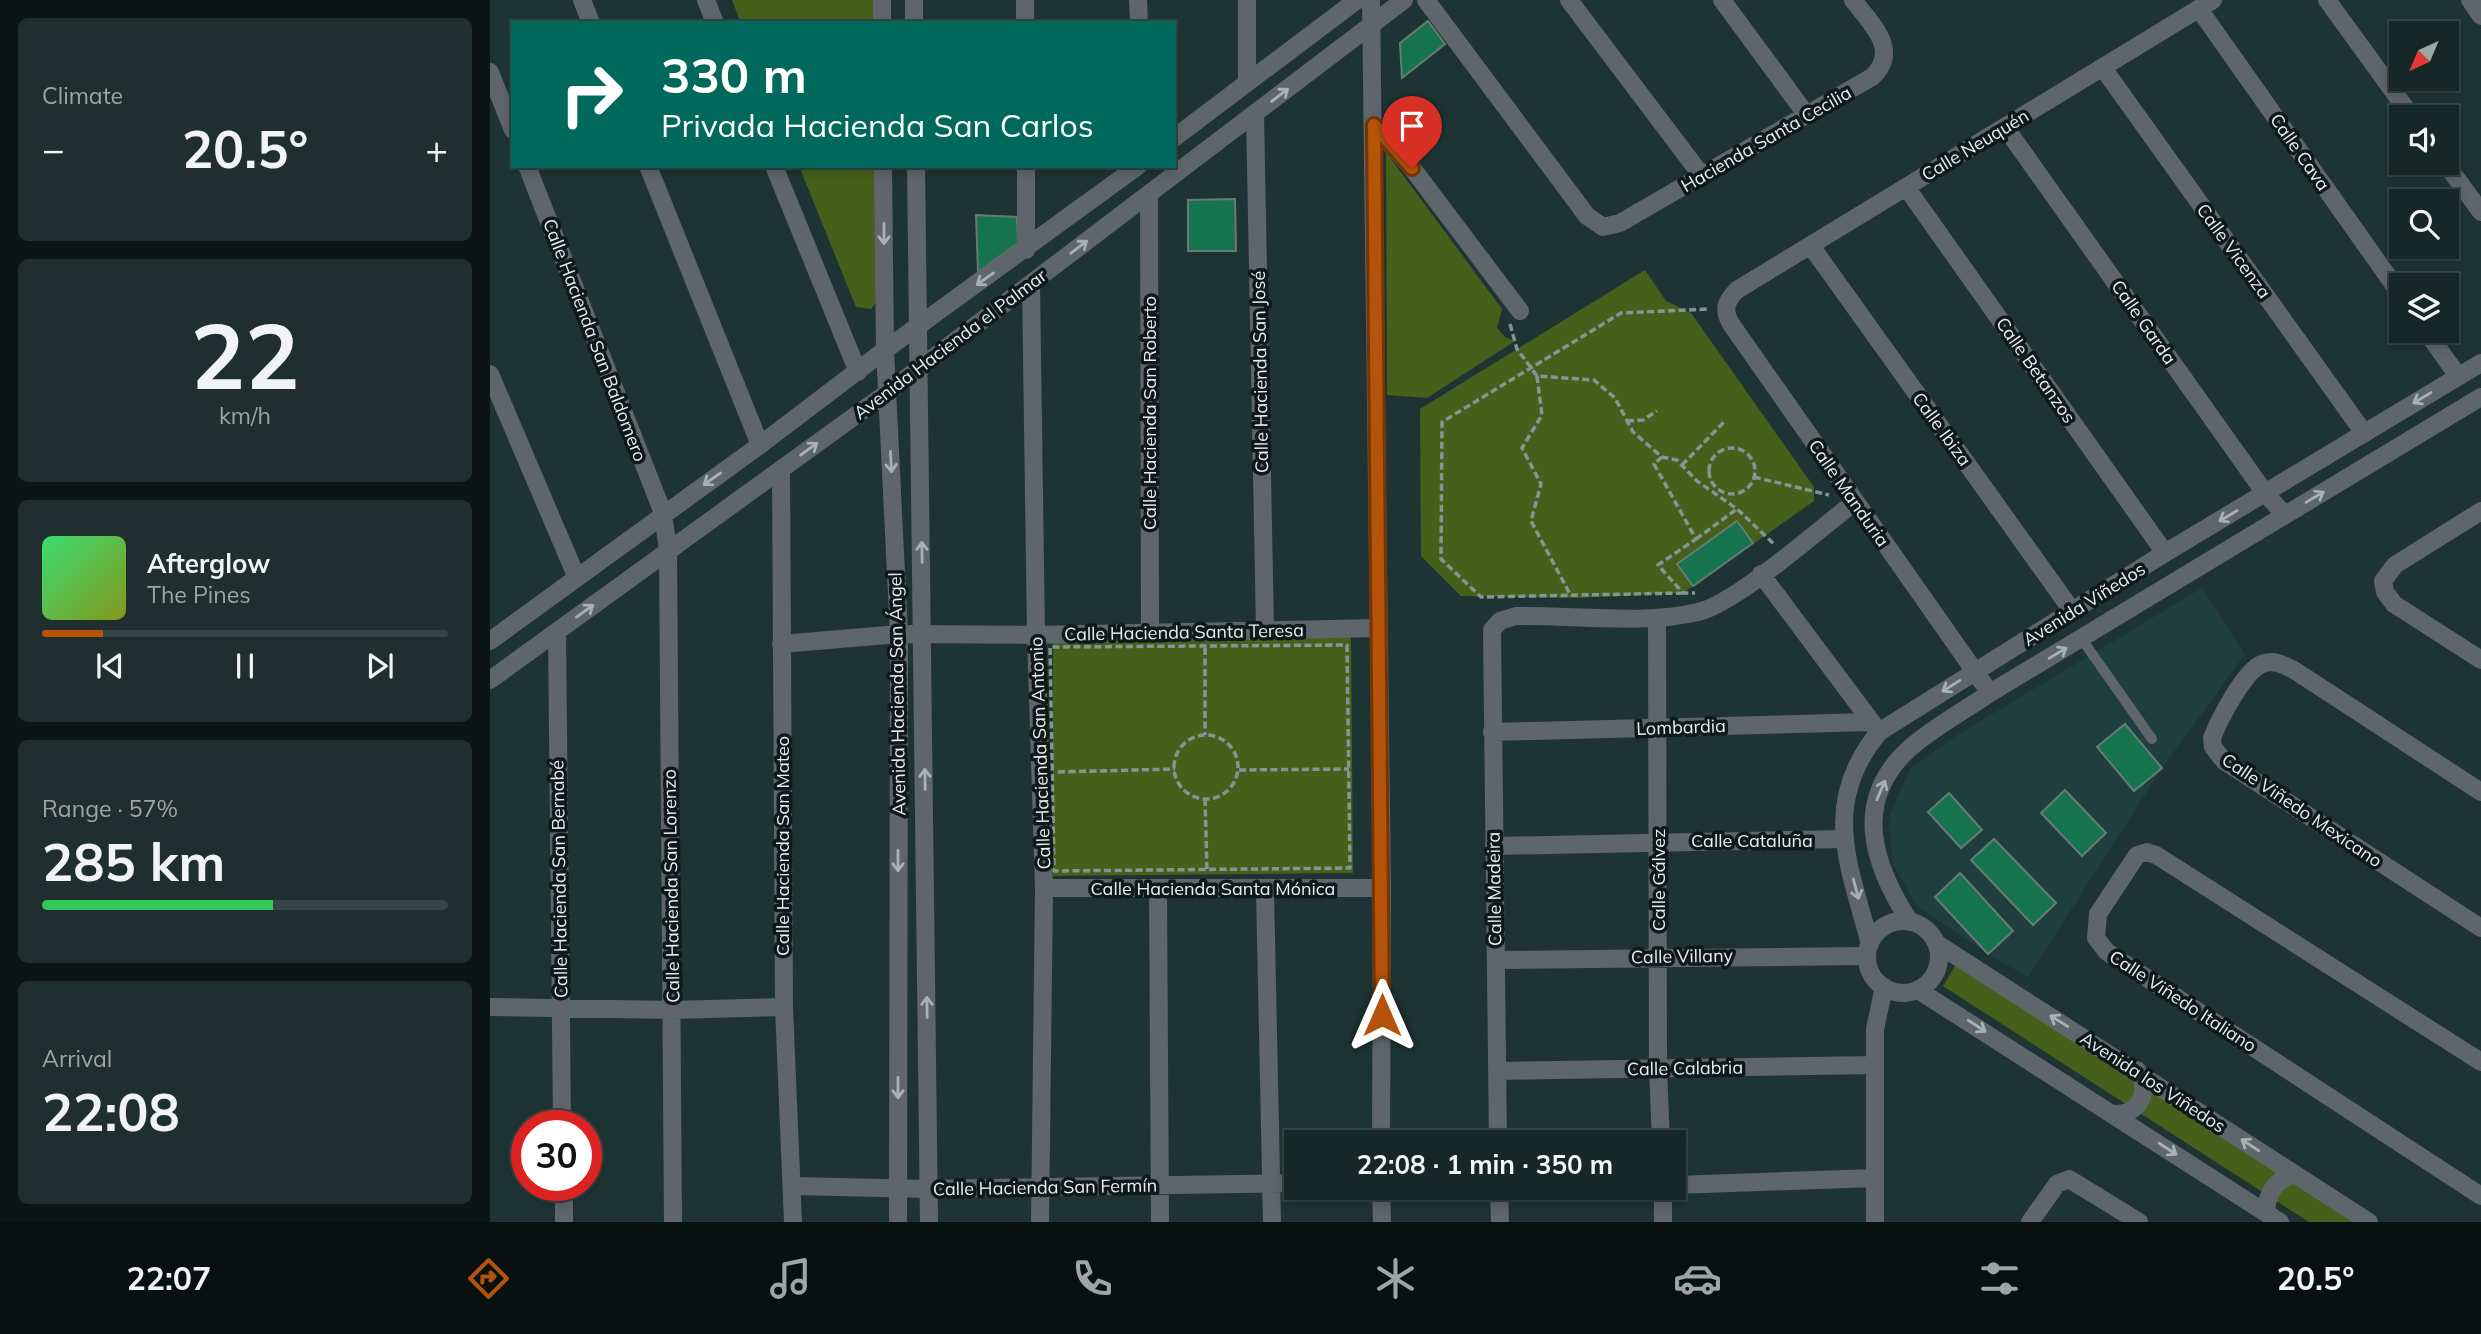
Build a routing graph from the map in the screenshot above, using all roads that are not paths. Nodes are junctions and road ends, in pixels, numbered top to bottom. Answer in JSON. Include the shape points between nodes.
{"nodes":[{"id":1,"x":582,"y":0,"type":"edge"},
{"id":2,"x":706,"y":0,"type":"edge"},
{"id":3,"x":882,"y":0,"type":"edge"},
{"id":4,"x":914,"y":0,"type":"edge"},
{"id":5,"x":1025,"y":0,"type":"edge"},
{"id":6,"x":1138,"y":0,"type":"edge"},
{"id":7,"x":1247,"y":0,"type":"edge"},
{"id":8,"x":1357,"y":0,"type":"edge"},
{"id":9,"x":1371,"y":0,"type":"edge"},
{"id":10,"x":1404,"y":0,"type":"edge"},
{"id":11,"x":1426,"y":0,"type":"edge"},
{"id":12,"x":1569,"y":0,"type":"edge"},
{"id":13,"x":1722,"y":0,"type":"edge"},
{"id":14,"x":1853,"y":0,"type":"edge"},
{"id":15,"x":2327,"y":0,"type":"edge"},
{"id":16,"x":2470,"y":0,"type":"edge"},
{"id":17,"x":2206,"y":4,"type":"edge"},
{"id":18,"x":2481,"y":16,"type":"edge"},
{"id":19,"x":590,"y":21,"type":"edge"},
{"id":20,"x":714,"y":21,"type":"edge"},
{"id":21,"x":882,"y":21,"type":"edge"},
{"id":22,"x":914,"y":21,"type":"edge"},
{"id":23,"x":1025,"y":21,"type":"edge"},
{"id":24,"x":1139,"y":21,"type":"edge"},
{"id":25,"x":1371,"y":25,"type":"junction"},
{"id":26,"x":2104,"y":68,"type":"junction"},
{"id":27,"x":490,"y":72,"type":"edge"},
{"id":28,"x":1247,"y":82,"type":"junction"},
{"id":29,"x":2403,"y":105,"type":"edge"},
{"id":30,"x":1255,"y":114,"type":"junction"},
{"id":31,"x":1806,"y":114,"type":"junction"},
{"id":32,"x":511,"y":125,"type":"edge"},
{"id":33,"x":1374,"y":125,"type":"junction"},
{"id":34,"x":2005,"y":127,"type":"junction"},
{"id":35,"x":1176,"y":136,"type":"edge"},
{"id":36,"x":528,"y":168,"type":"edge"},
{"id":37,"x":649,"y":168,"type":"edge"},
{"id":38,"x":775,"y":168,"type":"edge"},
{"id":39,"x":883,"y":168,"type":"edge"},
{"id":40,"x":916,"y":168,"type":"edge"},
{"id":41,"x":1026,"y":168,"type":"edge"},
{"id":42,"x":1135,"y":168,"type":"edge"},
{"id":43,"x":2454,"y":175,"type":"edge"},
{"id":44,"x":1702,"y":176,"type":"junction"},
{"id":45,"x":1906,"y":187,"type":"junction"},
{"id":46,"x":1149,"y":194,"type":"junction"},
{"id":47,"x":2481,"y":212,"type":"edge"},
{"id":48,"x":1811,"y":246,"type":"junction"},
{"id":49,"x":1026,"y":250,"type":"junction"},
{"id":50,"x":2389,"y":277,"type":"edge"},
{"id":51,"x":1031,"y":284,"type":"junction"},
{"id":52,"x":1725,"y":308,"type":"joint"},
{"id":53,"x":1520,"y":311,"type":"road end"},
{"id":54,"x":919,"y":326,"type":"junction"},
{"id":55,"x":2435,"y":343,"type":"edge"},
{"id":56,"x":885,"y":350,"type":"junction"},
{"id":57,"x":2481,"y":363,"type":"edge"},
{"id":58,"x":919,"y":367,"type":"junction"},
{"id":59,"x":858,"y":372,"type":"junction"},
{"id":60,"x":490,"y":374,"type":"edge"},
{"id":61,"x":2458,"y":376,"type":"junction"},
{"id":62,"x":888,"y":392,"type":"junction"},
{"id":63,"x":2481,"y":397,"type":"edge"},
{"id":64,"x":2364,"y":433,"type":"junction"},
{"id":65,"x":760,"y":445,"type":"junction"},
{"id":66,"x":781,"y":469,"type":"junction"},
{"id":67,"x":2265,"y":493,"type":"junction"},
{"id":68,"x":1855,"y":502,"type":"junction"},
{"id":69,"x":663,"y":513,"type":"junction"},
{"id":70,"x":2479,"y":514,"type":"edge"},
{"id":71,"x":2285,"y":515,"type":"junction"},
{"id":72,"x":668,"y":550,"type":"junction"},
{"id":73,"x":2165,"y":553,"type":"junction"},
{"id":74,"x":1761,"y":574,"type":"junction"},
{"id":75,"x":577,"y":578,"type":"junction"},
{"id":76,"x":2073,"y":612,"type":"junction"},
{"id":77,"x":1657,"y":618,"type":"junction"},
{"id":78,"x":1378,"y":628,"type":"junction"},
{"id":79,"x":1265,"y":629,"type":"junction"},
{"id":80,"x":1150,"y":631,"type":"junction"},
{"id":81,"x":557,"y":632,"type":"junction"},
{"id":82,"x":899,"y":634,"type":"junction"},
{"id":83,"x":923,"y":634,"type":"junction"},
{"id":84,"x":1035,"y":635,"type":"junction"},
{"id":85,"x":2081,"y":638,"type":"junction"},
{"id":86,"x":490,"y":641,"type":"edge"},
{"id":87,"x":781,"y":644,"type":"junction"},
{"id":88,"x":2481,"y":660,"type":"edge"},
{"id":89,"x":1975,"y":671,"type":"junction"},
{"id":90,"x":491,"y":676,"type":"edge"},
{"id":91,"x":1990,"y":693,"type":"junction"},
{"id":92,"x":1875,"y":727,"type":"junction"},
{"id":93,"x":1657,"y":728,"type":"junction"},
{"id":94,"x":1492,"y":732,"type":"junction"},
{"id":95,"x":2152,"y":739,"type":"dead end"},
{"id":96,"x":2481,"y":792,"type":"edge"},
{"id":97,"x":1843,"y":839,"type":"junction"},
{"id":98,"x":1658,"y":840,"type":"junction"},
{"id":99,"x":1494,"y":846,"type":"junction"},
{"id":100,"x":1044,"y":888,"type":"junction"},
{"id":101,"x":1158,"y":888,"type":"junction"},
{"id":102,"x":1382,"y":888,"type":"junction"},
{"id":103,"x":1265,"y":890,"type":"junction"},
{"id":104,"x":1910,"y":922,"type":"junction"},
{"id":105,"x":2481,"y":928,"type":"edge"},
{"id":106,"x":1936,"y":943,"type":"junction"},
{"id":107,"x":1869,"y":950,"type":"junction"},
{"id":108,"x":1659,"y":956,"type":"junction"},
{"id":109,"x":1496,"y":960,"type":"junction"},
{"id":110,"x":1884,"y":987,"type":"junction"},
{"id":111,"x":1919,"y":990,"type":"junction"},
{"id":112,"x":490,"y":1007,"type":"edge"},
{"id":113,"x":783,"y":1007,"type":"junction"},
{"id":114,"x":560,"y":1008,"type":"junction"},
{"id":115,"x":672,"y":1010,"type":"junction"},
{"id":116,"x":2481,"y":1062,"type":"edge"},
{"id":117,"x":1874,"y":1065,"type":"junction"},
{"id":118,"x":1658,"y":1069,"type":"junction"},
{"id":119,"x":2137,"y":1070,"type":"junction"},
{"id":120,"x":1497,"y":1071,"type":"junction"},
{"id":121,"x":562,"y":1110,"type":"edge"},
{"id":122,"x":2114,"y":1114,"type":"junction"},
{"id":123,"x":1381,"y":1130,"type":"edge"},
{"id":124,"x":1498,"y":1130,"type":"edge"},
{"id":125,"x":1660,"y":1130,"type":"edge"},
{"id":126,"x":2295,"y":1174,"type":"junction"},
{"id":127,"x":1874,"y":1178,"type":"junction"},
{"id":128,"x":1272,"y":1182,"type":"junction"},
{"id":129,"x":1284,"y":1182,"type":"edge"},
{"id":130,"x":1160,"y":1184,"type":"junction"},
{"id":131,"x":1686,"y":1185,"type":"edge"},
{"id":132,"x":793,"y":1186,"type":"junction"},
{"id":133,"x":897,"y":1187,"type":"junction"},
{"id":134,"x":1040,"y":1188,"type":"junction"},
{"id":135,"x":929,"y":1189,"type":"junction"},
{"id":136,"x":2481,"y":1196,"type":"edge"},
{"id":137,"x":1381,"y":1200,"type":"edge"},
{"id":138,"x":1499,"y":1200,"type":"edge"},
{"id":139,"x":1663,"y":1200,"type":"edge"},
{"id":140,"x":564,"y":1201,"type":"edge"},
{"id":141,"x":2273,"y":1217,"type":"edge"},
{"id":142,"x":564,"y":1222,"type":"edge"},
{"id":143,"x":673,"y":1222,"type":"edge"},
{"id":144,"x":793,"y":1222,"type":"edge"},
{"id":145,"x":898,"y":1222,"type":"edge"},
{"id":146,"x":929,"y":1222,"type":"edge"},
{"id":147,"x":1040,"y":1222,"type":"edge"},
{"id":148,"x":1160,"y":1222,"type":"edge"},
{"id":149,"x":1272,"y":1222,"type":"edge"},
{"id":150,"x":1382,"y":1222,"type":"edge"},
{"id":151,"x":1500,"y":1222,"type":"edge"},
{"id":152,"x":1663,"y":1222,"type":"edge"},
{"id":153,"x":1875,"y":1222,"type":"edge"},
{"id":154,"x":2030,"y":1222,"type":"edge"},
{"id":155,"x":2139,"y":1222,"type":"edge"},
{"id":156,"x":2369,"y":1222,"type":"edge"}],
"edges":[{"from":1,"to":19,"type":"street"},
{"from":2,"to":20,"type":"street"},
{"from":3,"to":21,"type":"street"},
{"from":4,"to":22,"type":"street"},
{"from":5,"to":23,"type":"street"},
{"from":6,"to":24,"type":"street"},
{"from":7,"to":28,"type":"street"},
{"from":8,"to":28,"type":"street"},
{"from":9,"to":25,"type":"street"},
{"from":10,"to":25,"type":"street","name":"Avenida Hacienda el Palmar"},
{"from":11,"to":44,"type":"street","name":"Hacienda Santa Cecilia","via":[[1587,216],[1603,227],[1620,223]]},
{"from":12,"to":44,"type":"street"},
{"from":13,"to":31,"type":"street"},
{"from":14,"to":31,"type":"street","name":"Hacienda Santa Cecilia","via":[[1881,37],[1886,51],[1879,71]]},
{"from":15,"to":29,"type":"street"},
{"from":16,"to":18,"type":"street"},
{"from":17,"to":26,"type":"street","name":"Calle Neuquén"},
{"from":17,"to":50,"type":"street","name":"Calle Cava"},
{"from":30,"to":25,"type":"street","name":"Avenida Hacienda el Palmar","one_way":true},
{"from":25,"to":33,"type":"street"},
{"from":26,"to":34,"type":"street","name":"Calle Neuquén"},
{"from":26,"to":64,"type":"street","name":"Calle Vicenza"},
{"from":27,"to":32,"type":"street"},
{"from":28,"to":35,"type":"street"},
{"from":30,"to":46,"type":"street","name":"Avenida Hacienda el Palmar"},
{"from":30,"to":79,"type":"street","name":"Calle Hacienda San José"},
{"from":31,"to":44,"type":"street","name":"Hacienda Santa Cecilia"},
{"from":33,"to":53,"type":"street"},
{"from":33,"to":78,"type":"street"},
{"from":34,"to":45,"type":"street","name":"Calle Neuquén"},
{"from":34,"to":67,"type":"street","name":"Calle Garda"},
{"from":36,"to":69,"type":"street","name":"Calle Hacienda San Baldomero"},
{"from":37,"to":65,"type":"street"},
{"from":38,"to":59,"type":"street"},
{"from":39,"to":56,"type":"street","name":"Avenida Hacienda San Ángel","one_way":true},
{"from":40,"to":54,"type":"street","name":"Avenida Hacienda San Ángel"},
{"from":41,"to":49,"type":"street"},
{"from":42,"to":49,"type":"street","name":"Avenida Hacienda el Palmar"},
{"from":43,"to":47,"type":"street"},
{"from":45,"to":48,"type":"street","name":"Calle Neuquén"},
{"from":45,"to":73,"type":"street","name":"Calle Betanzos"},
{"from":51,"to":46,"type":"street","name":"Avenida Hacienda el Palmar","one_way":true},
{"from":46,"to":80,"type":"street","name":"Calle Hacienda San Roberto"},
{"from":48,"to":52,"type":"street","name":"Calle Neuquén","via":[[1737,290]]},
{"from":48,"to":76,"type":"street","name":"Calle Ibiza"},
{"from":49,"to":54,"type":"street","name":"Avenida Hacienda el Palmar","one_way":true},
{"from":51,"to":58,"type":"street","name":"Avenida Hacienda el Palmar"},
{"from":51,"to":84,"type":"street","name":"Calle Hacienda San Antonio"},
{"from":52,"to":68,"type":"street","name":"Calle Manduria","via":[[1731,324]]},
{"from":54,"to":56,"type":"street","name":"Avenida Hacienda el Palmar"},
{"from":54,"to":58,"type":"street","name":"Avenida Hacienda San Ángel"},
{"from":55,"to":61,"type":"street"},
{"from":56,"to":59,"type":"street","name":"Avenida Hacienda el Palmar"},
{"from":56,"to":62,"type":"street","name":"Avenida Hacienda San Ángel"},
{"from":57,"to":61,"type":"street","name":"Avenida Viñedos"},
{"from":58,"to":62,"type":"street","name":"Avenida Hacienda el Palmar"},
{"from":83,"to":58,"type":"street","name":"Avenida Hacienda San Ángel","one_way":true},
{"from":59,"to":65,"type":"street","name":"Avenida Hacienda el Palmar"},
{"from":60,"to":75,"type":"street"},
{"from":61,"to":64,"type":"street","name":"Avenida Viñedos","one_way":true},
{"from":66,"to":62,"type":"street","name":"Avenida Hacienda el Palmar","one_way":true},
{"from":62,"to":82,"type":"street","name":"Avenida Hacienda San Ángel","one_way":true},
{"from":71,"to":63,"type":"street","name":"Avenida Viñedos","one_way":true},
{"from":64,"to":67,"type":"street","name":"Avenida Viñedos"},
{"from":65,"to":69,"type":"street","name":"Avenida Hacienda el Palmar","one_way":true},
{"from":66,"to":72,"type":"street","name":"Avenida Hacienda el Palmar"},
{"from":66,"to":87,"type":"street","name":"Calle Hacienda San Mateo"},
{"from":67,"to":71,"type":"street","name":"Calle Garda"},
{"from":67,"to":73,"type":"street","name":"Avenida Viñedos","one_way":true},
{"from":68,"to":74,"type":"street"},
{"from":68,"to":89,"type":"street","name":"Calle Manduria"},
{"from":69,"to":72,"type":"street","name":"Calle Hacienda San Baldomero"},
{"from":69,"to":75,"type":"street","name":"Avenida Hacienda el Palmar"},
{"from":70,"to":88,"type":"street","via":[[2389,569],[2383,581],[2394,604]]},
{"from":71,"to":85,"type":"street","name":"Avenida Viñedos"},
{"from":81,"to":72,"type":"street","name":"Avenida Hacienda el Palmar","one_way":true},
{"from":72,"to":115,"type":"street","name":"Calle Hacienda San Lorenzo"},
{"from":73,"to":76,"type":"street","name":"Avenida Viñedos"},
{"from":74,"to":77,"type":"street","via":[[1698,612]]},
{"from":74,"to":92,"type":"street"},
{"from":75,"to":86,"type":"street","name":"Avenida Hacienda el Palmar"},
{"from":76,"to":89,"type":"street","name":"Avenida Viñedos"},
{"from":77,"to":93,"type":"street","name":"Calle Gálvez"},
{"from":77,"to":94,"type":"street","name":"Calle Madeira","via":[[1516,616],[1500,621],[1490,636]]},
{"from":78,"to":79,"type":"street","name":"Calle Hacienda Santa Teresa"},
{"from":78,"to":102,"type":"street"},
{"from":79,"to":80,"type":"street","name":"Calle Hacienda Santa Teresa"},
{"from":80,"to":84,"type":"street","name":"Calle Hacienda Santa Teresa"},
{"from":81,"to":90,"type":"street","name":"Avenida Hacienda el Palmar"},
{"from":81,"to":114,"type":"street","name":"Calle Hacienda San Bernabé"},
{"from":82,"to":83,"type":"street","name":"Calle Hacienda Santa Teresa"},
{"from":82,"to":87,"type":"street","name":"Calle Hacienda Santa Teresa"},
{"from":82,"to":133,"type":"street","name":"Avenida Hacienda San Ángel","one_way":true},
{"from":83,"to":84,"type":"street","name":"Calle Hacienda Santa Teresa"},
{"from":135,"to":83,"type":"street","name":"Avenida Hacienda San Ángel","one_way":true},
{"from":84,"to":100,"type":"street","name":"Calle Hacienda San Antonio"},
{"from":91,"to":85,"type":"street","name":"Avenida Viñedos","one_way":true},
{"from":85,"to":95,"type":"lane"},
{"from":87,"to":113,"type":"street","name":"Calle Hacienda San Mateo"},
{"from":89,"to":91,"type":"street","name":"Calle Manduria"},
{"from":89,"to":92,"type":"street","name":"Avenida Viñedos","one_way":true},
{"from":104,"to":91,"type":"street","name":"Avenida Viñedos","one_way":true,"via":[[1890,891],[1876,853],[1872,827],[1877,799],[1890,772],[1912,746]]},
{"from":92,"to":93,"type":"street","name":"Lombardia"},
{"from":92,"to":97,"type":"street","name":"Avenida Viñedos","via":[[1851,781]]},
{"from":93,"to":94,"type":"street","name":"Lombardia"},
{"from":93,"to":98,"type":"street","name":"Calle Gálvez"},
{"from":94,"to":99,"type":"street","name":"Calle Madeira"},
{"from":96,"to":105,"type":"street","name":"Calle Viñedo Mexicano","via":[[2294,670],[2272,662],[2247,677],[2212,738],[2224,761]]},
{"from":97,"to":98,"type":"street","name":"Calle Cataluña"},
{"from":97,"to":107,"type":"street","name":"Avenida Viñedos","one_way":true},
{"from":98,"to":99,"type":"street","name":"Calle Cataluña"},
{"from":98,"to":108,"type":"street","name":"Calle Gálvez"},
{"from":99,"to":109,"type":"street","name":"Calle Madeira"},
{"from":100,"to":101,"type":"street","name":"Calle Hacienda Santa Mónica"},
{"from":100,"to":134,"type":"street","name":"Calle Hacienda San Antonio"},
{"from":101,"to":103,"type":"street","name":"Calle Hacienda Santa Mónica"},
{"from":101,"to":130,"type":"street"},
{"from":102,"to":103,"type":"street","name":"Calle Hacienda Santa Mónica"},
{"from":102,"to":123,"type":"street"},
{"from":103,"to":128,"type":"street"},
{"from":104,"to":106,"type":"street"},
{"from":104,"to":107,"type":"street","via":[[1886,926]]},
{"from":106,"to":111,"type":"street","via":[[1939,965]]},
{"from":119,"to":106,"type":"street","name":"Avenida los Viñedos","one_way":true},
{"from":107,"to":108,"type":"street","name":"Calle Villany"},
{"from":107,"to":110,"type":"street","via":[[1869,968]]},
{"from":108,"to":109,"type":"street","name":"Calle Villany"},
{"from":108,"to":118,"type":"street","name":"Calle Gálvez"},
{"from":109,"to":120,"type":"street","name":"Calle Madeira"},
{"from":110,"to":111,"type":"street","via":[[1908,993]]},
{"from":110,"to":117,"type":"street"},
{"from":111,"to":122,"type":"street","one_way":true},
{"from":112,"to":114,"type":"street"},
{"from":113,"to":115,"type":"street"},
{"from":113,"to":132,"type":"street","name":"Calle Hacienda San Mateo"},
{"from":114,"to":115,"type":"street"},
{"from":114,"to":121,"type":"street","name":"Calle Hacienda San Bernabé"},
{"from":115,"to":143,"type":"street","name":"Calle Hacienda San Lorenzo"},
{"from":116,"to":136,"type":"street","name":"Calle Viñedo Italiano","via":[[2156,855],[2137,855],[2098,914],[2096,938],[2108,951]]},
{"from":117,"to":118,"type":"street","name":"Calle Calabria"},
{"from":117,"to":127,"type":"street"},
{"from":118,"to":120,"type":"street","name":"Calle Calabria"},
{"from":118,"to":125,"type":"street","name":"Calle Gálvez"},
{"from":119,"to":122,"type":"street","via":[[2144,1085],[2141,1100],[2130,1112]]},
{"from":126,"to":119,"type":"street","name":"Avenida los Viñedos","one_way":true},
{"from":120,"to":124,"type":"street","name":"Calle Madeira"},
{"from":122,"to":141,"type":"street","one_way":true},
{"from":126,"to":141,"type":"street","via":[[2270,1192]]},
{"from":126,"to":156,"type":"street","name":"Avenida los Viñedos"},
{"from":127,"to":131,"type":"street"},
{"from":127,"to":153,"type":"street"},
{"from":128,"to":129,"type":"street","name":"Calle Hacienda San Fermín"},
{"from":128,"to":130,"type":"street","name":"Calle Hacienda San Fermín"},
{"from":128,"to":149,"type":"street"},
{"from":130,"to":134,"type":"street","name":"Calle Hacienda San Fermín"},
{"from":130,"to":148,"type":"street"},
{"from":132,"to":133,"type":"street","name":"Calle Hacienda San Fermín"},
{"from":132,"to":144,"type":"street","name":"Calle Hacienda San Mateo"},
{"from":133,"to":135,"type":"street","name":"Calle Hacienda San Fermín"},
{"from":133,"to":145,"type":"street","name":"Avenida Hacienda San Ángel"},
{"from":134,"to":135,"type":"street","name":"Calle Hacienda San Fermín"},
{"from":134,"to":147,"type":"street","name":"Calle Hacienda San Antonio"},
{"from":135,"to":146,"type":"street","name":"Avenida Hacienda San Ángel"},
{"from":137,"to":150,"type":"street"},
{"from":138,"to":151,"type":"street"},
{"from":139,"to":152,"type":"street"},
{"from":140,"to":142,"type":"street"},
{"from":154,"to":155,"type":"street","via":[[2057,1184],[2069,1179]]}]}
